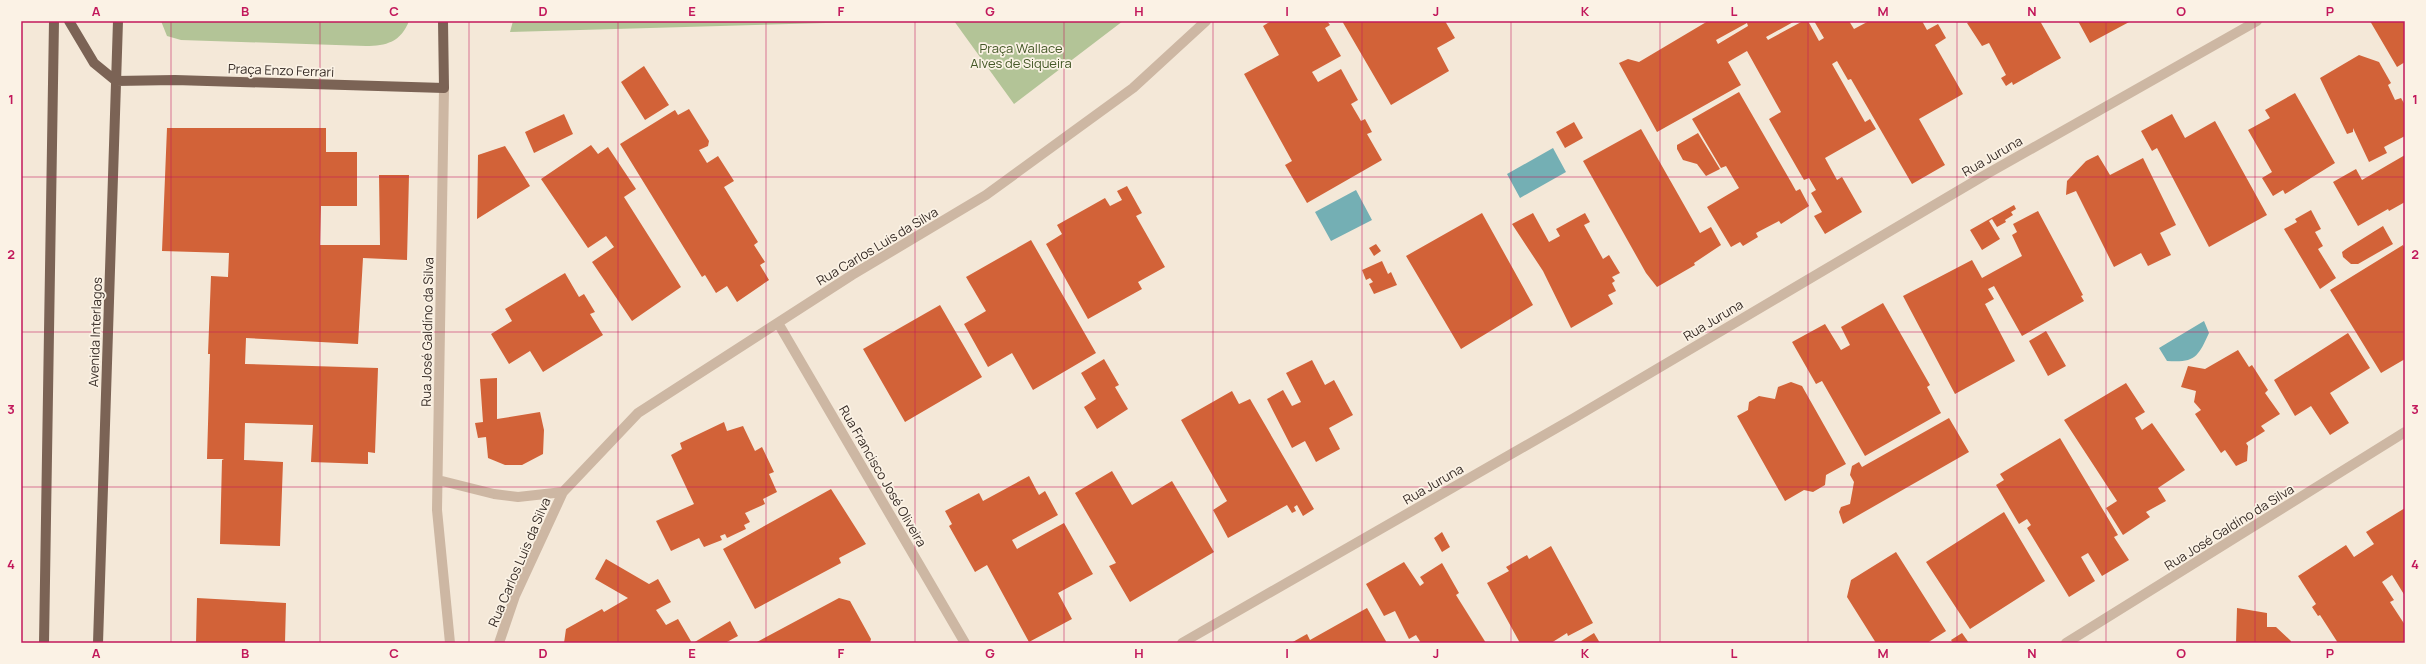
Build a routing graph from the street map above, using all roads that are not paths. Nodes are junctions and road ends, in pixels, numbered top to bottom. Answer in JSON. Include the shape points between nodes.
{"nodes":[{"id":1,"x":54,"y":21,"type":"edge"},
{"id":2,"x":69,"y":21,"type":"edge"},
{"id":3,"x":118,"y":21,"type":"edge"},
{"id":4,"x":443,"y":21,"type":"edge"},
{"id":5,"x":1206,"y":21,"type":"edge"},
{"id":6,"x":2257,"y":21,"type":"edge"},
{"id":7,"x":116,"y":81,"type":"junction"},
{"id":8,"x":444,"y":88,"type":"junction"},
{"id":9,"x":778,"y":322,"type":"junction"},
{"id":10,"x":2405,"y":432,"type":"edge"},
{"id":11,"x":438,"y":480,"type":"junction"},
{"id":12,"x":563,"y":492,"type":"junction"},
{"id":13,"x":44,"y":643,"type":"edge"},
{"id":14,"x":98,"y":643,"type":"edge"},
{"id":15,"x":450,"y":643,"type":"edge"},
{"id":16,"x":499,"y":643,"type":"edge"},
{"id":17,"x":965,"y":643,"type":"edge"},
{"id":18,"x":1182,"y":643,"type":"edge"},
{"id":19,"x":2066,"y":643,"type":"edge"}],
"edges":[{"from":1,"to":13,"type":"main road"},
{"from":2,"to":7,"type":"main road","via":[[94,63]]},
{"from":3,"to":7,"type":"main road","name":"Avenida Interlagos"},
{"from":4,"to":8,"type":"main road","name":"Rua José Galdíno da Silva"},
{"from":5,"to":9,"type":"street","name":"Rua Carlos Luis da Silva","via":[[1134,88],[986,195]]},
{"from":6,"to":18,"type":"street","name":"Rua Juruna","via":[[1985,175],[1574,418]]},
{"from":7,"to":8,"type":"main road","name":"Praça Enzo Ferrari","via":[[175,80]]},
{"from":7,"to":14,"type":"main road","name":"Avenida Interlagos"},
{"from":8,"to":11,"type":"street","name":"Rua José Galdíno da Silva"},
{"from":9,"to":12,"type":"street","name":"Rua Carlos Luis da Silva","via":[[638,413]]},
{"from":9,"to":17,"type":"street","name":"Rua Francisco José Oliveira"},
{"from":10,"to":19,"type":"street","name":"Rua José Galdíno da Silva"},
{"from":11,"to":12,"type":"street","name":"Rua Carlos Luis da Silva","via":[[494,494],[518,497]]},
{"from":11,"to":15,"type":"street","name":"Rua José Galdíno da Silva","via":[[437,510]]},
{"from":12,"to":16,"type":"street","name":"Rua Carlos Luis da Silva","via":[[515,596]]}]}
